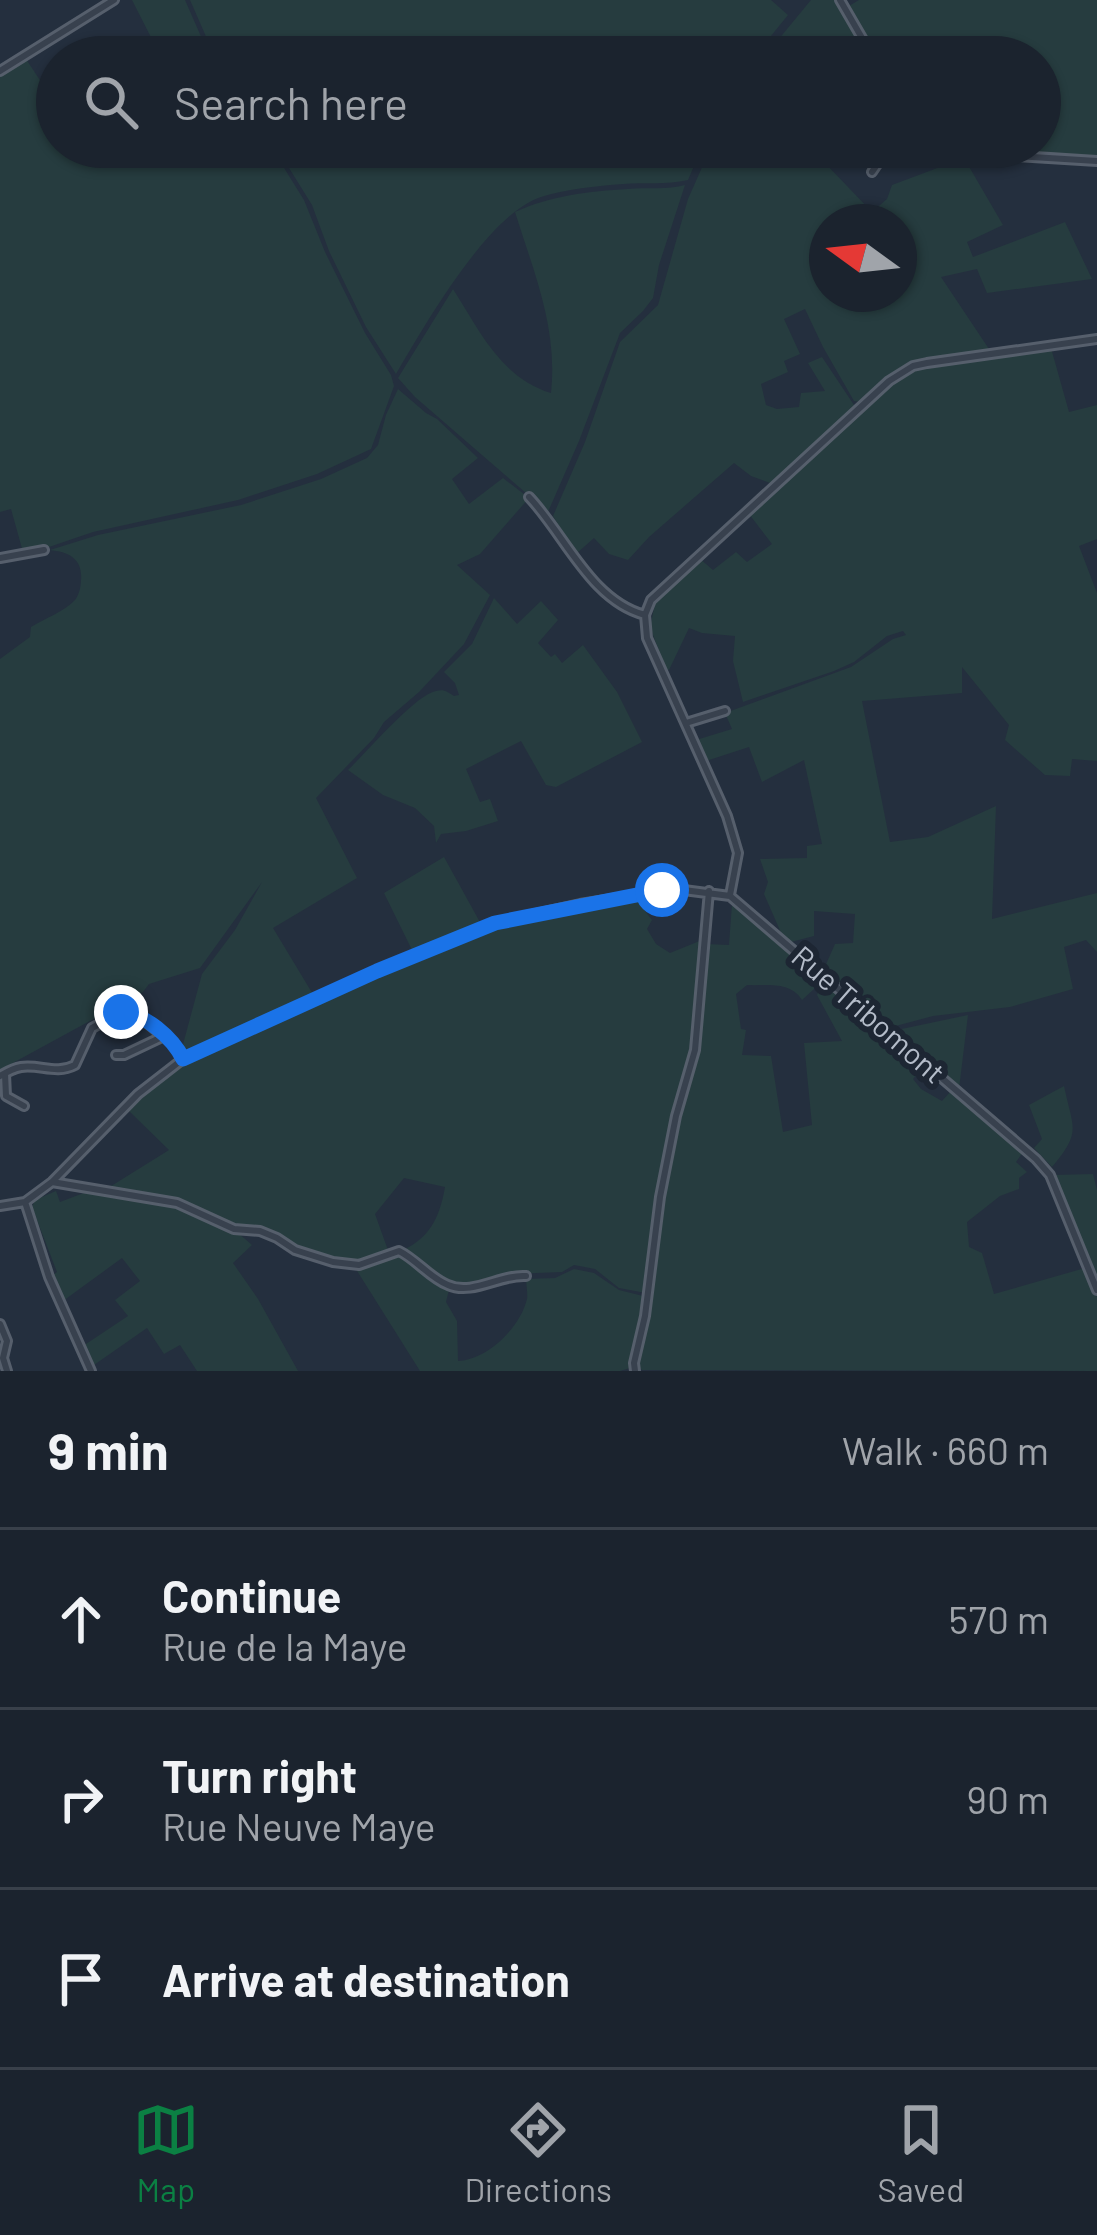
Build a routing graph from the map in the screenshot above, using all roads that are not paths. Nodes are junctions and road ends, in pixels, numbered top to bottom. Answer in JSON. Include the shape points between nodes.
{"nodes":[{"id":1,"x":114,"y":0,"type":"edge"},
{"id":2,"x":840,"y":0,"type":"edge"},
{"id":3,"x":56,"y":36,"type":"edge"},
{"id":4,"x":861,"y":36,"type":"edge"},
{"id":5,"x":36,"y":49,"type":"edge"},
{"id":6,"x":0,"y":71,"type":"edge"},
{"id":7,"x":1061,"y":159,"type":"edge"},
{"id":8,"x":1097,"y":161,"type":"edge"},
{"id":9,"x":875,"y":168,"type":"edge"},
{"id":10,"x":872,"y":172,"type":"dead end"},
{"id":11,"x":1097,"y":339,"type":"edge"},
{"id":12,"x":529,"y":496,"type":"dead end"},
{"id":13,"x":44,"y":550,"type":"dead end"},
{"id":14,"x":0,"y":557,"type":"edge"},
{"id":15,"x":645,"y":614,"type":"junction"},
{"id":16,"x":725,"y":711,"type":"dead end"},
{"id":17,"x":686,"y":723,"type":"junction"},
{"id":18,"x":710,"y":891,"type":"junction"},
{"id":19,"x":730,"y":896,"type":"junction"},
{"id":20,"x":164,"y":1036,"type":"junction"},
{"id":21,"x":116,"y":1055,"type":"dead end"},
{"id":22,"x":183,"y":1059,"type":"junction"},
{"id":23,"x":3,"y":1075,"type":"edge"},
{"id":24,"x":24,"y":1106,"type":"dead end"},
{"id":25,"x":52,"y":1182,"type":"junction"},
{"id":26,"x":25,"y":1202,"type":"junction"},
{"id":27,"x":0,"y":1206,"type":"edge"},
{"id":28,"x":526,"y":1276,"type":"dead end"},
{"id":29,"x":1097,"y":1290,"type":"edge"},
{"id":30,"x":0,"y":1324,"type":"edge"},
{"id":31,"x":7,"y":1371,"type":"edge"},
{"id":32,"x":91,"y":1371,"type":"edge"},
{"id":33,"x":635,"y":1371,"type":"edge"}],
"edges":[{"from":1,"to":3,"type":"street"},
{"from":2,"to":4,"type":"street"},
{"from":5,"to":6,"type":"street"},
{"from":7,"to":8,"type":"street"},
{"from":9,"to":10,"type":"street"},
{"from":11,"to":15,"type":"street","via":[[901,373],[658,591]]},
{"from":12,"to":15,"type":"street","via":[[581,567],[620,606]]},
{"from":13,"to":14,"type":"street"},
{"from":15,"to":17,"type":"street","via":[[647,638]]},
{"from":16,"to":17,"type":"street"},
{"from":17,"to":19,"type":"street","via":[[738,853]]},
{"from":18,"to":19,"type":"street"},
{"from":18,"to":22,"type":"street","via":[[648,892],[495,923]]},
{"from":18,"to":33,"type":"street","via":[[695,1050],[660,1197]]},
{"from":19,"to":29,"type":"street","name":"Rue Tribomont","via":[[1036,1159]]},
{"from":20,"to":21,"type":"street"},
{"from":20,"to":22,"type":"street"},
{"from":20,"to":23,"type":"street","via":[[136,1013],[121,1012],[92,1028],[69,1070],[24,1067]]},
{"from":22,"to":25,"type":"street"},
{"from":23,"to":24,"type":"street","via":[[7,1096]]},
{"from":25,"to":26,"type":"street"},
{"from":25,"to":28,"type":"street","via":[[177,1202],[333,1262],[359,1265],[399,1252],[451,1287]]},
{"from":26,"to":27,"type":"street"},
{"from":26,"to":32,"type":"street"},
{"from":30,"to":31,"type":"street"}]}
